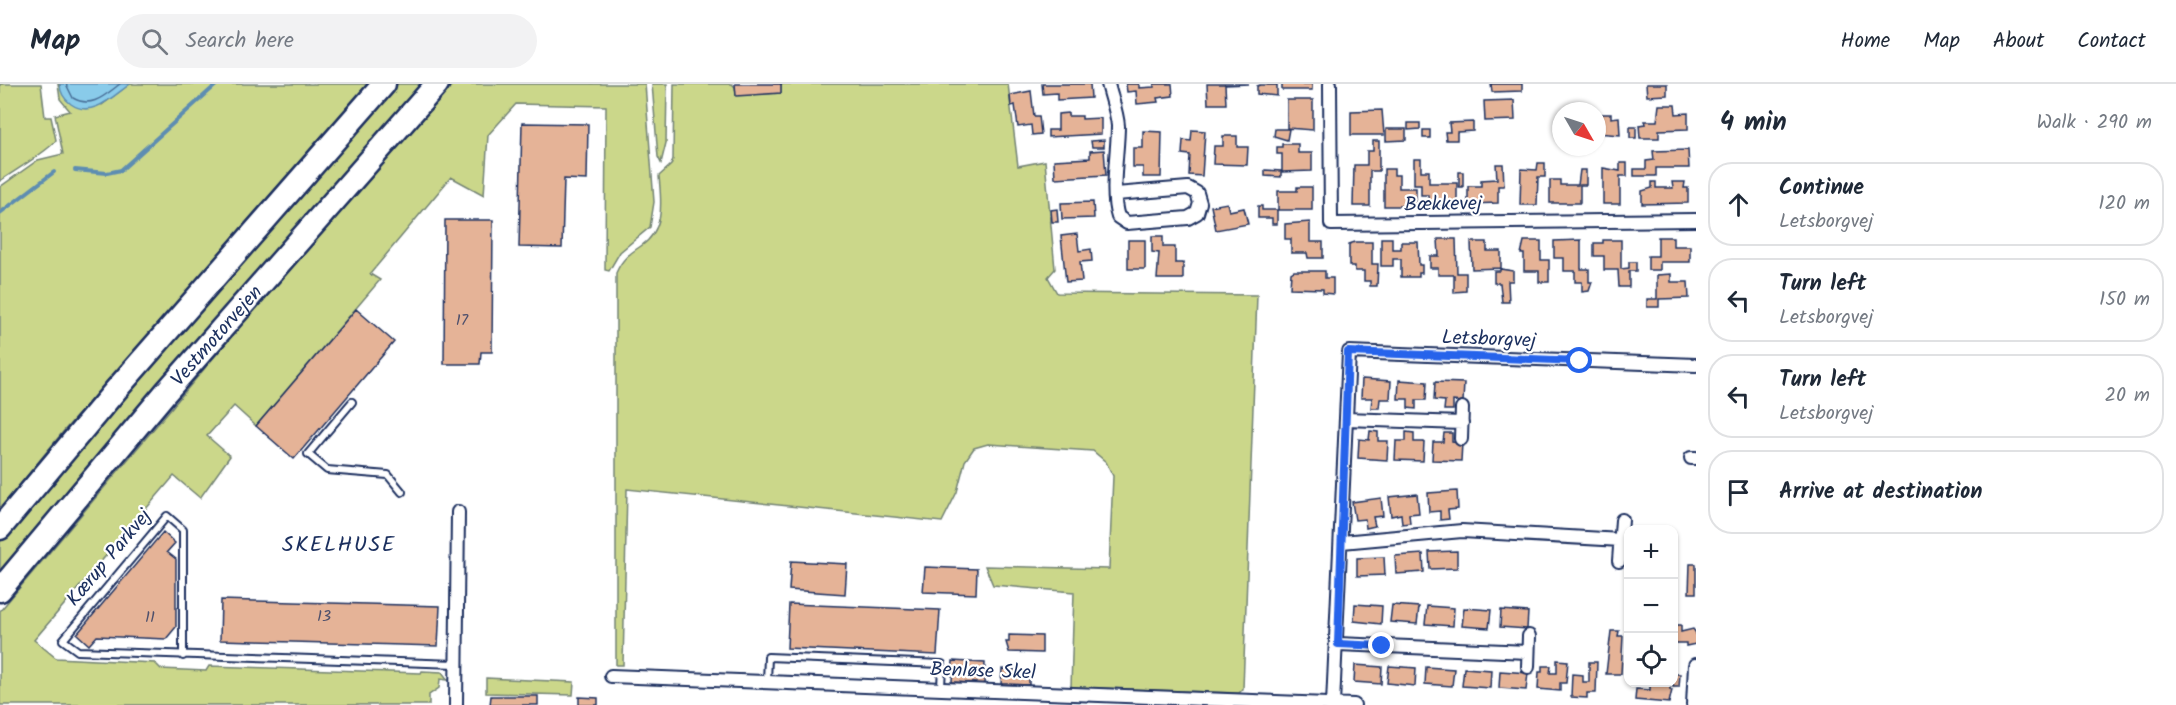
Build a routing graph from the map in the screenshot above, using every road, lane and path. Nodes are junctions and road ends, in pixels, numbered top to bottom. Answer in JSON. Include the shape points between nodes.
{"nodes":[{"id":1,"x":384,"y":84,"type":"edge"},
{"id":2,"x":437,"y":84,"type":"edge"},
{"id":3,"x":1108,"y":84,"type":"edge"},
{"id":4,"x":1330,"y":84,"type":"edge"},
{"id":5,"x":1116,"y":194,"type":"junction"},
{"id":6,"x":1696,"y":220,"type":"edge"},
{"id":7,"x":1696,"y":365,"type":"edge"},
{"id":8,"x":352,"y":402,"type":"dead end"},
{"id":9,"x":1462,"y":408,"type":"dead end"},
{"id":10,"x":1346,"y":420,"type":"junction"},
{"id":11,"x":1462,"y":423,"type":"junction"},
{"id":12,"x":1461,"y":439,"type":"dead end"},
{"id":13,"x":402,"y":492,"type":"dead end"},
{"id":14,"x":458,"y":512,"type":"dead end"},
{"id":15,"x":1622,"y":520,"type":"dead end"},
{"id":16,"x":0,"y":528,"type":"edge"},
{"id":17,"x":1621,"y":540,"type":"junction"},
{"id":18,"x":1342,"y":542,"type":"junction"},
{"id":19,"x":1619,"y":561,"type":"dead end"},
{"id":20,"x":0,"y":590,"type":"edge"},
{"id":21,"x":1529,"y":636,"type":"dead end"},
{"id":22,"x":1338,"y":644,"type":"junction"},
{"id":23,"x":1528,"y":652,"type":"junction"},
{"id":24,"x":183,"y":656,"type":"junction"},
{"id":25,"x":456,"y":664,"type":"junction"},
{"id":26,"x":1695,"y":665,"type":"edge"},
{"id":27,"x":1528,"y":667,"type":"dead end"},
{"id":28,"x":611,"y":676,"type":"dead end"},
{"id":29,"x":767,"y":681,"type":"junction"},
{"id":30,"x":941,"y":688,"type":"junction"},
{"id":31,"x":1333,"y":704,"type":"edge"},
{"id":32,"x":456,"y":705,"type":"edge"},
{"id":33,"x":1354,"y":705,"type":"edge"},
{"id":34,"x":1693,"y":705,"type":"edge"}],
"edges":[{"from":1,"to":16,"type":"highway","name":"Vestmotorvejen"},
{"from":2,"to":20,"type":"highway","name":"Vestmotorvejen","via":[[166,392]]},
{"from":3,"to":5,"type":"street","via":[[1118,123]]},
{"from":4,"to":6,"type":"street","name":"Bækkevej","via":[[1331,224]]},
{"from":5,"to":5,"type":"street","via":[[1118,217],[1127,223],[1188,219],[1197,213],[1200,203],[1197,193],[1188,188]]},
{"from":7,"to":10,"type":"street","name":"Letsborgvej","via":[[1348,352]]},
{"from":8,"to":13,"type":"lane","via":[[309,454],[327,470],[388,476]]},
{"from":9,"to":11,"type":"street"},
{"from":10,"to":11,"type":"street"},
{"from":10,"to":18,"type":"street","name":"Letsborgvej"},
{"from":11,"to":12,"type":"street"},
{"from":14,"to":25,"type":"street"},
{"from":15,"to":17,"type":"street"},
{"from":17,"to":18,"type":"street","via":[[1462,531]]},
{"from":17,"to":19,"type":"street"},
{"from":18,"to":22,"type":"street","name":"Letsborgvej"},
{"from":21,"to":23,"type":"street"},
{"from":22,"to":23,"type":"street"},
{"from":22,"to":31,"type":"street","name":"Letsborgvej"},
{"from":23,"to":27,"type":"street"},
{"from":24,"to":24,"type":"lane","name":"Kærup Parkvej","via":[[78,651],[63,640],[167,516],[183,530]]},
{"from":24,"to":25,"type":"lane","name":"Kærup Parkvej"},
{"from":25,"to":32,"type":"street"},
{"from":26,"to":34,"type":"street"},
{"from":28,"to":29,"type":"street","name":"Benløse Skel"},
{"from":29,"to":30,"type":"street","name":"Benløse Skel"},
{"from":29,"to":30,"type":"lane","via":[[768,657],[942,664]]},
{"from":30,"to":31,"type":"street","name":"Benløse Skel"},
{"from":31,"to":33,"type":"street","name":"Benløse Skel"}]}
